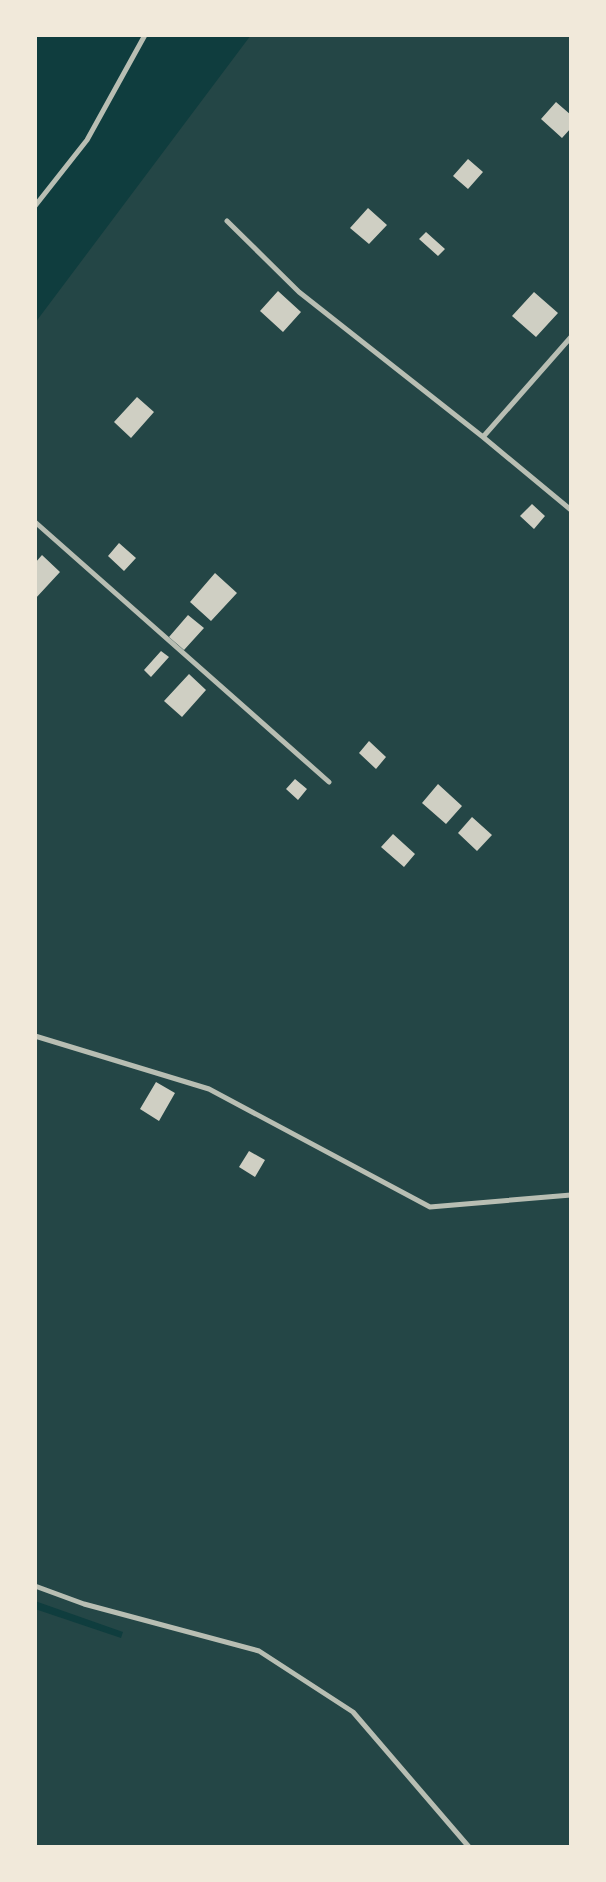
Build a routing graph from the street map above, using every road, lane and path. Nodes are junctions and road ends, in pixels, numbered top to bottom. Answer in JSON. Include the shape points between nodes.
{"nodes":[{"id":1,"x":145,"y":35,"type":"edge"},
{"id":2,"x":35,"y":206,"type":"edge"},
{"id":3,"x":227,"y":220,"type":"dead end"},
{"id":4,"x":571,"y":337,"type":"edge"},
{"id":5,"x":483,"y":437,"type":"junction"},
{"id":6,"x":571,"y":510,"type":"edge"},
{"id":7,"x":35,"y":522,"type":"edge"},
{"id":8,"x":330,"y":782,"type":"dead end"},
{"id":9,"x":35,"y":1037,"type":"edge"},
{"id":10,"x":571,"y":1195,"type":"edge"},
{"id":11,"x":35,"y":1586,"type":"edge"},
{"id":12,"x":469,"y":1847,"type":"edge"}],
"edges":[{"from":1,"to":2,"type":"lane","via":[[88,140]]},
{"from":3,"to":5,"type":"lane","via":[[299,292]]},
{"from":4,"to":5,"type":"lane"},
{"from":5,"to":6,"type":"lane"},
{"from":7,"to":8,"type":"lane"},
{"from":9,"to":10,"type":"lane","via":[[209,1089],[430,1207]]},
{"from":11,"to":12,"type":"lane","via":[[84,1604],[259,1651],[353,1712]]}]}
